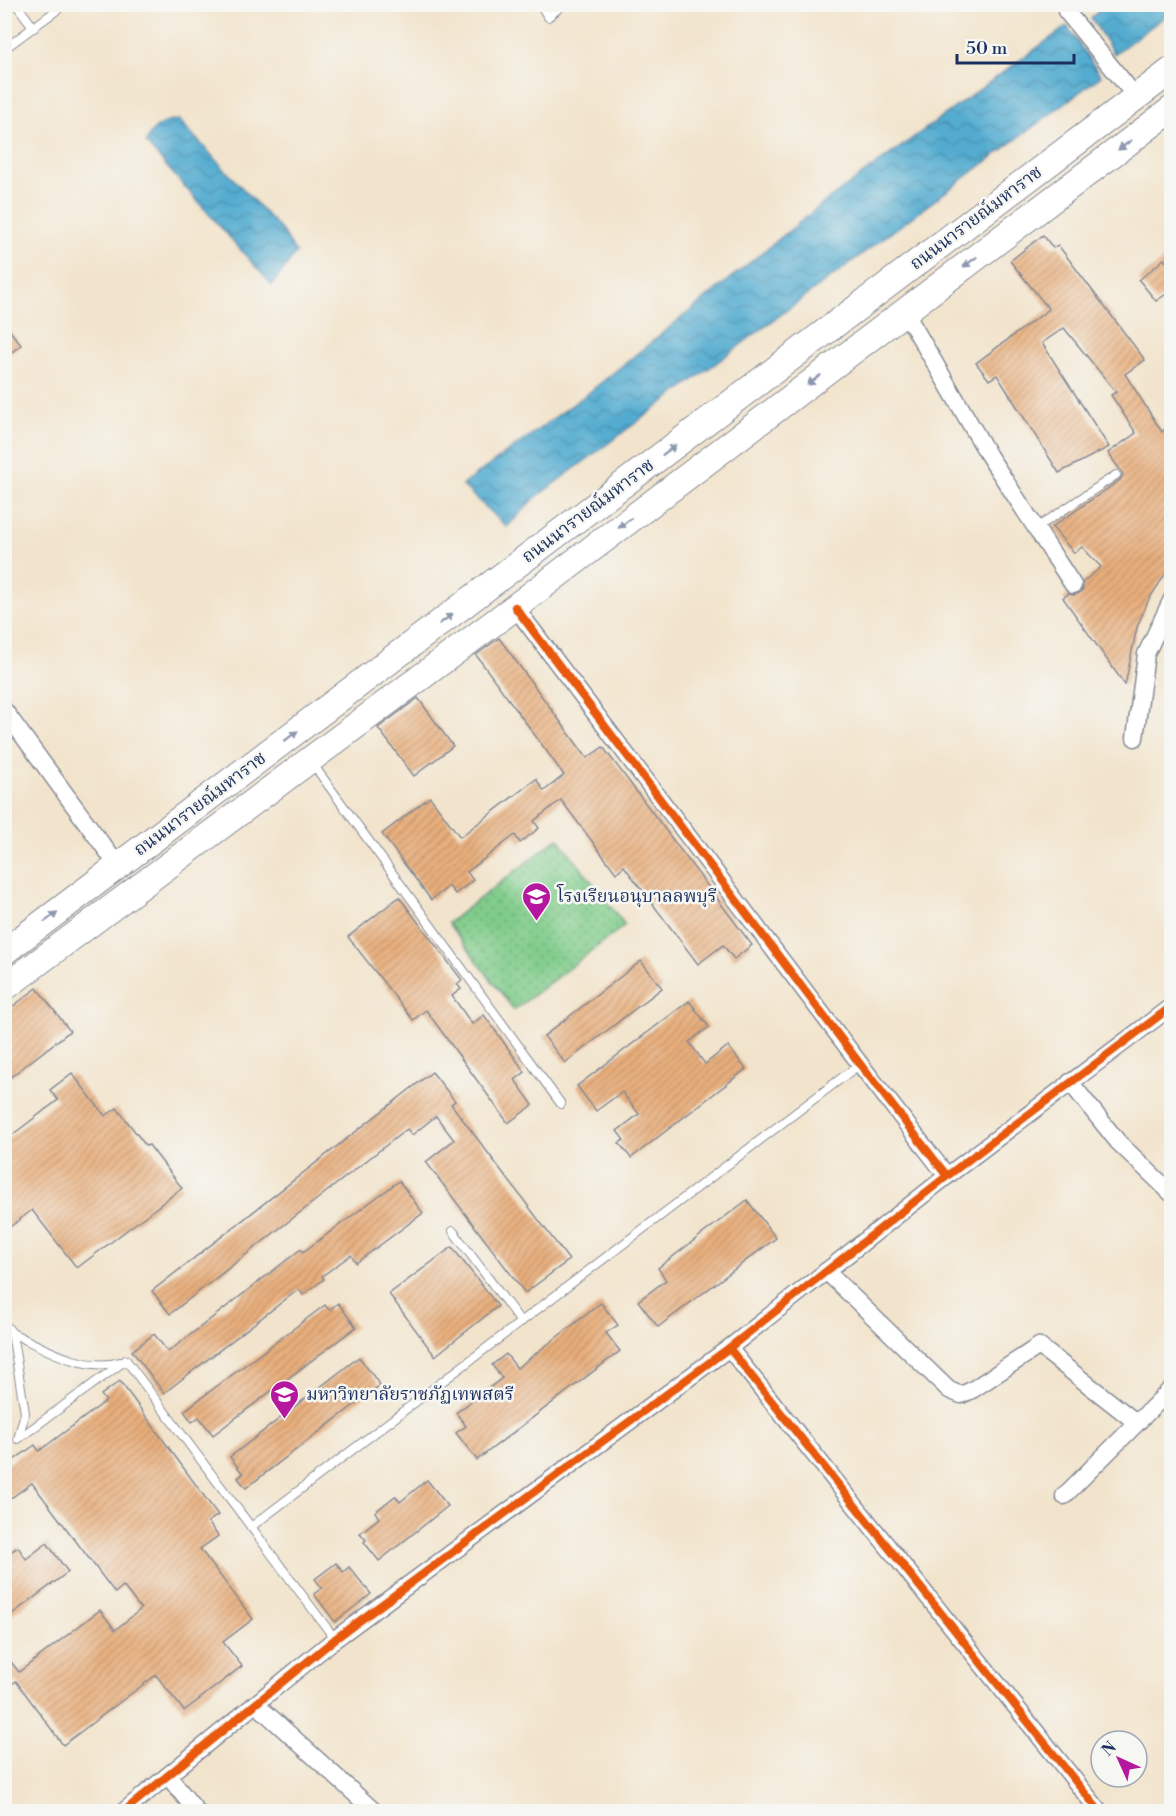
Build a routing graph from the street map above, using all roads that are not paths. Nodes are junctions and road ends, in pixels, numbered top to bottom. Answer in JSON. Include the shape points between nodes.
{"nodes":[{"id":1,"x":16,"y":4,"type":"edge"},
{"id":2,"x":65,"y":4,"type":"edge"},
{"id":3,"x":540,"y":4,"type":"edge"},
{"id":4,"x":564,"y":4,"type":"edge"},
{"id":5,"x":1066,"y":4,"type":"edge"},
{"id":6,"x":34,"y":28,"type":"junction"},
{"id":7,"x":4,"y":50,"type":"edge"},
{"id":8,"x":1172,"y":70,"type":"edge"},
{"id":9,"x":1127,"y":86,"type":"dead end"},
{"id":10,"x":1170,"y":113,"type":"edge"},
{"id":11,"x":905,"y":312,"type":"junction"},
{"id":12,"x":1116,"y":475,"type":"dead end"},
{"id":13,"x":1035,"y":529,"type":"junction"},
{"id":14,"x":1072,"y":585,"type":"dead end"},
{"id":15,"x":1172,"y":599,"type":"edge"},
{"id":16,"x":515,"y":607,"type":"junction"},
{"id":17,"x":4,"y":710,"type":"edge"},
{"id":18,"x":1135,"y":738,"type":"dead end"},
{"id":19,"x":310,"y":760,"type":"junction"},
{"id":20,"x":118,"y":866,"type":"junction"},
{"id":21,"x":4,"y":952,"type":"edge"},
{"id":22,"x":4,"y":988,"type":"edge"},
{"id":23,"x":1172,"y":1006,"type":"edge"},
{"id":24,"x":860,"y":1064,"type":"junction"},
{"id":25,"x":1070,"y":1082,"type":"junction"},
{"id":26,"x":561,"y":1104,"type":"dead end"},
{"id":27,"x":947,"y":1176,"type":"junction"},
{"id":28,"x":1172,"y":1194,"type":"edge"},
{"id":29,"x":453,"y":1231,"type":"dead end"},
{"id":30,"x":826,"y":1271,"type":"junction"},
{"id":31,"x":521,"y":1322,"type":"junction"},
{"id":32,"x":4,"y":1323,"type":"edge"},
{"id":33,"x":12,"y":1333,"type":"junction"},
{"id":34,"x":729,"y":1348,"type":"junction"},
{"id":35,"x":126,"y":1360,"type":"junction"},
{"id":36,"x":1172,"y":1388,"type":"edge"},
{"id":37,"x":1137,"y":1423,"type":"junction"},
{"id":38,"x":1064,"y":1496,"type":"dead end"},
{"id":39,"x":251,"y":1527,"type":"junction"},
{"id":40,"x":335,"y":1639,"type":"junction"},
{"id":41,"x":256,"y":1704,"type":"junction"},
{"id":42,"x":168,"y":1776,"type":"junction"},
{"id":43,"x":123,"y":1812,"type":"edge"},
{"id":44,"x":197,"y":1812,"type":"edge"},
{"id":45,"x":375,"y":1812,"type":"edge"},
{"id":46,"x":1100,"y":1812,"type":"edge"}],
"edges":[{"from":1,"to":6,"type":"lane"},
{"from":2,"to":6,"type":"lane"},
{"from":3,"to":4,"type":"lane","via":[[549,17]]},
{"from":5,"to":9,"type":"street","via":[[1066,11]]},
{"from":6,"to":7,"type":"lane"},
{"from":20,"to":8,"type":"main road","name":"ถนนนารายณ์มหาราช","one_way":true},
{"from":10,"to":11,"type":"main road","name":"ถนนนารายณ์มหาราช","one_way":true},
{"from":11,"to":13,"type":"street"},
{"from":11,"to":16,"type":"main road","name":"ถนนนารายณ์มหาราช","one_way":true},
{"from":12,"to":13,"type":"lane"},
{"from":13,"to":14,"type":"street"},
{"from":15,"to":18,"type":"street","via":[[1146,654]]},
{"from":16,"to":19,"type":"main road","name":"ถนนนารายณ์มหาราช"},
{"from":16,"to":24,"type":"street"},
{"from":17,"to":20,"type":"street"},
{"from":19,"to":22,"type":"main road","name":"ถนนนารายณ์มหาราช"},
{"from":19,"to":26,"type":"lane"},
{"from":21,"to":20,"type":"main road","name":"ถนนนารายณ์มหาราช","one_way":true},
{"from":23,"to":25,"type":"street"},
{"from":24,"to":27,"type":"street"},
{"from":24,"to":31,"type":"lane"},
{"from":25,"to":27,"type":"street"},
{"from":25,"to":28,"type":"street","via":[[1118,1142]]},
{"from":27,"to":30,"type":"street"},
{"from":29,"to":31,"type":"lane"},
{"from":30,"to":34,"type":"street"},
{"from":30,"to":37,"type":"street","via":[[949,1390],[961,1395],[972,1390],[1039,1346]]},
{"from":31,"to":39,"type":"lane"},
{"from":32,"to":33,"type":"lane"},
{"from":33,"to":35,"type":"lane","via":[[82,1364],[105,1366]]},
{"from":33,"to":35,"type":"lane","via":[[26,1413],[18,1439]]},
{"from":34,"to":40,"type":"street"},
{"from":34,"to":46,"type":"street"},
{"from":35,"to":39,"type":"lane"},
{"from":36,"to":37,"type":"street"},
{"from":37,"to":38,"type":"street"},
{"from":39,"to":40,"type":"lane"},
{"from":40,"to":41,"type":"street"},
{"from":41,"to":42,"type":"street"},
{"from":41,"to":45,"type":"street"},
{"from":42,"to":43,"type":"street"},
{"from":42,"to":44,"type":"street"}]}
